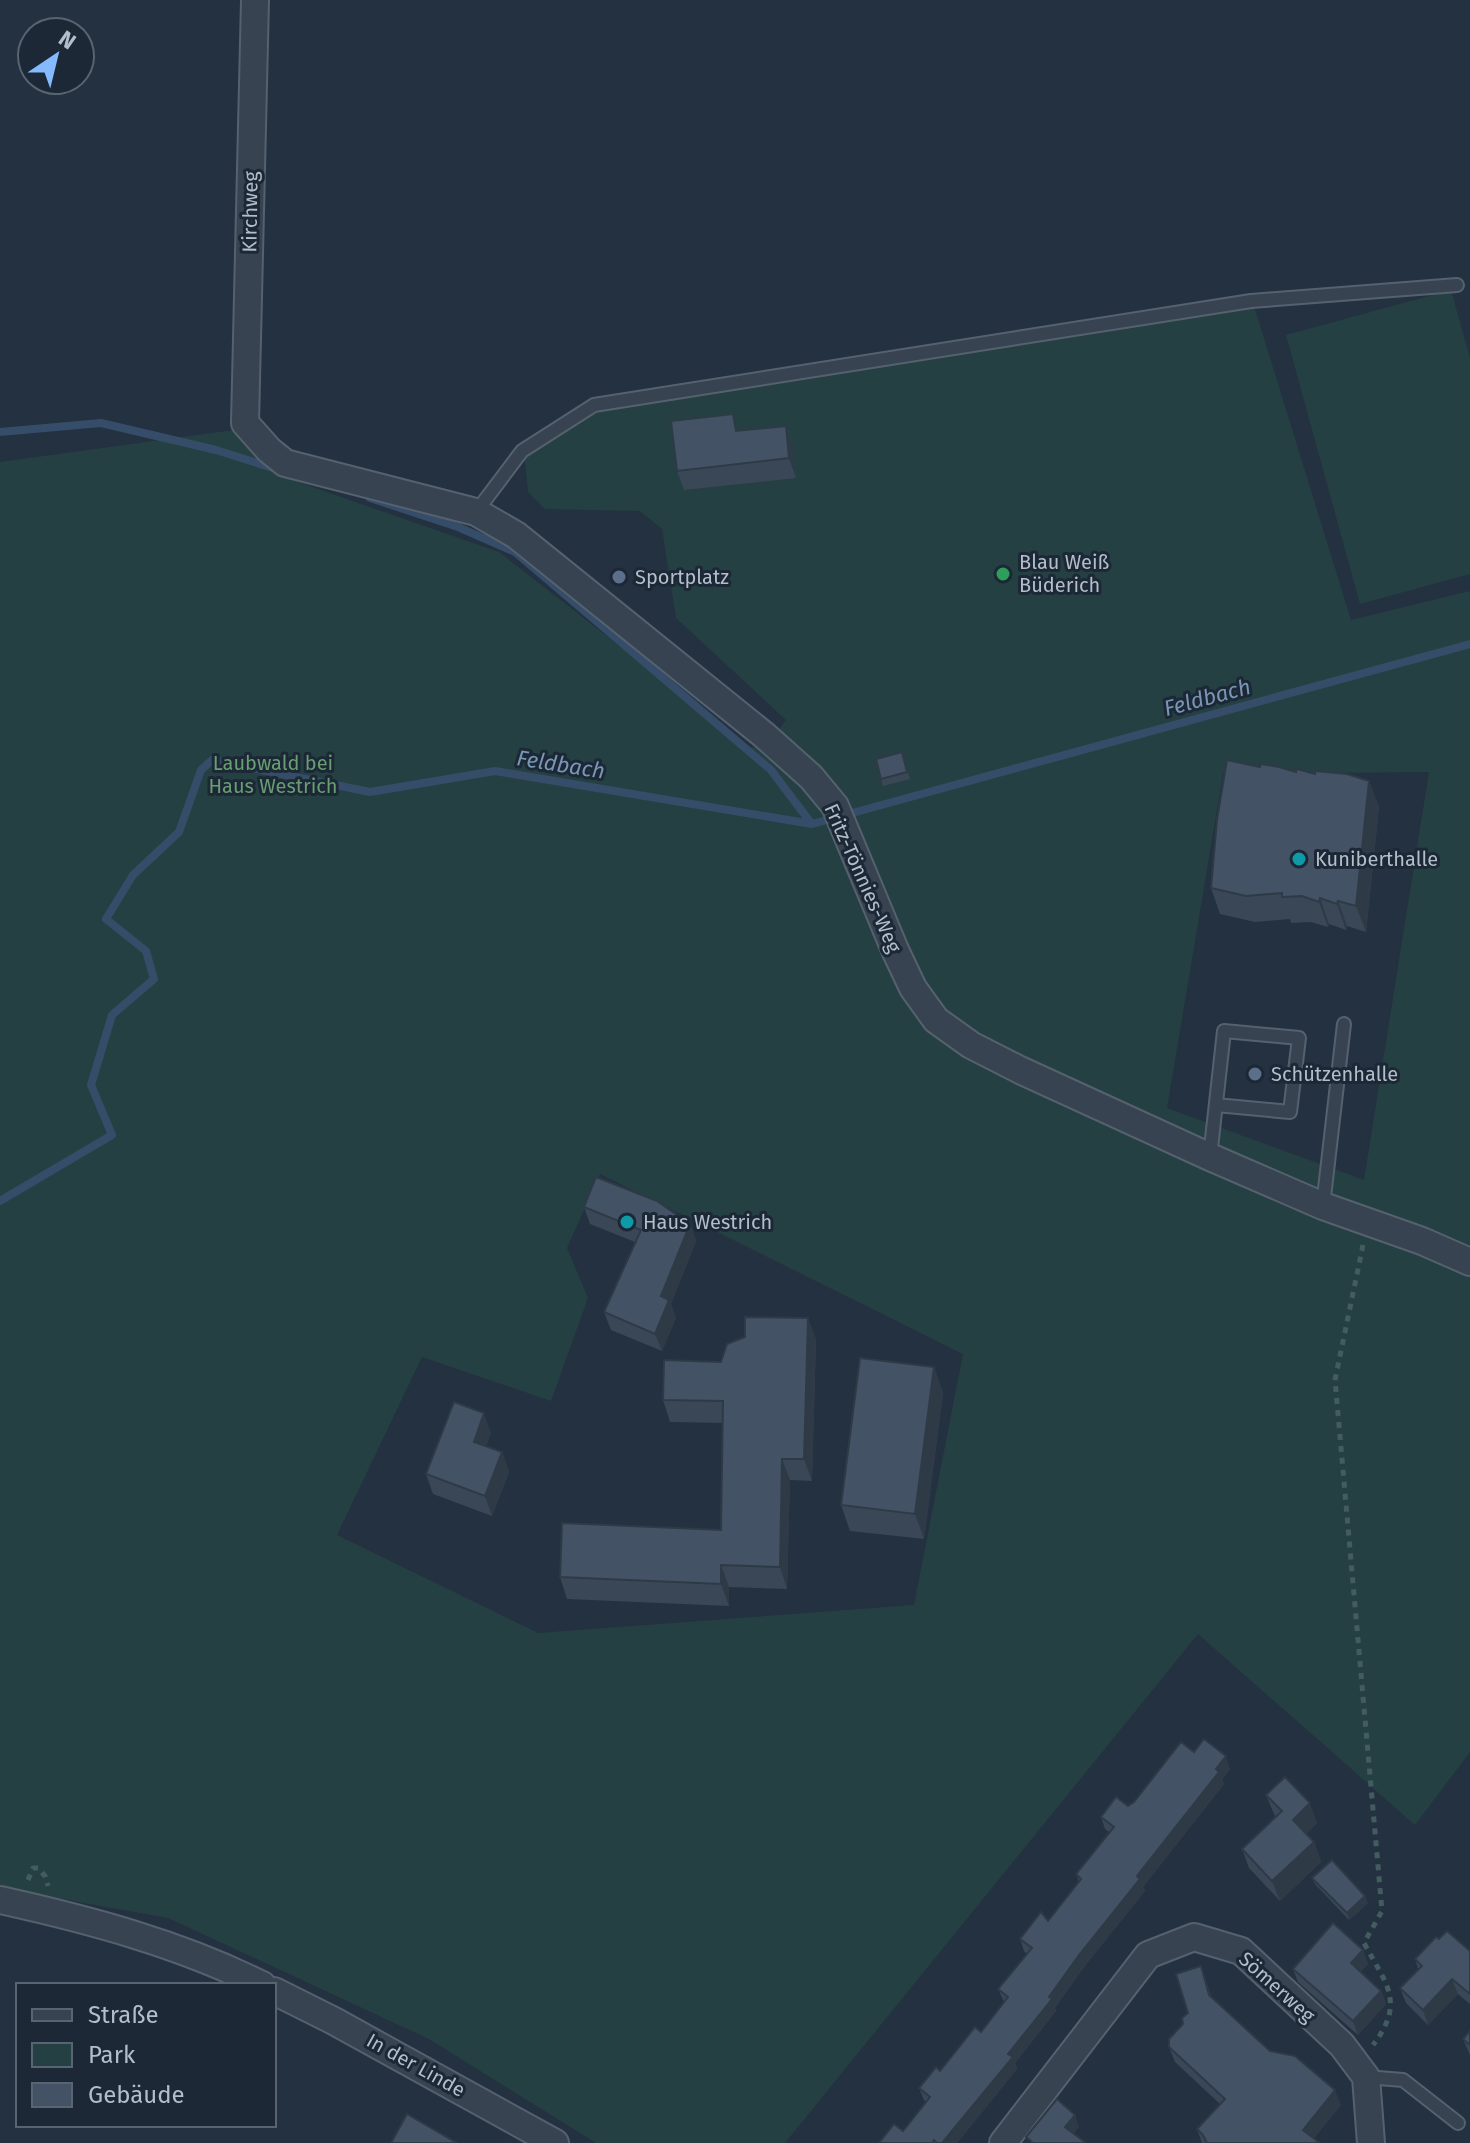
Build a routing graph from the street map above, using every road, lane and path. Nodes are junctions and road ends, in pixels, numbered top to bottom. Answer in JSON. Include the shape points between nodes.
{"nodes":[{"id":1,"x":255,"y":0,"type":"edge"},
{"id":2,"x":1457,"y":285,"type":"dead end"},
{"id":3,"x":245,"y":423,"type":"joint"},
{"id":4,"x":476,"y":512,"type":"junction"},
{"id":5,"x":1344,"y":1024,"type":"dead end"},
{"id":6,"x":1216,"y":1105,"type":"junction"},
{"id":7,"x":1210,"y":1157,"type":"junction"},
{"id":8,"x":1323,"y":1206,"type":"junction"},
{"id":9,"x":1364,"y":1222,"type":"junction"},
{"id":10,"x":1470,"y":1262,"type":"edge"},
{"id":11,"x":0,"y":1900,"type":"edge"},
{"id":12,"x":258,"y":1983,"type":"edge"},
{"id":13,"x":276,"y":1992,"type":"edge"},
{"id":14,"x":1360,"y":2068,"type":"junction"},
{"id":15,"x":1458,"y":2123,"type":"dead end"},
{"id":16,"x":555,"y":2143,"type":"edge"},
{"id":17,"x":1003,"y":2143,"type":"edge"},
{"id":18,"x":1371,"y":2143,"type":"edge"}],
"edges":[{"from":1,"to":3,"type":"street","name":"Kirchweg"},
{"from":2,"to":4,"type":"lane","via":[[1251,301],[594,405],[522,451]]},
{"from":3,"to":4,"type":"street","name":"Fritz-Tönnies-Weg","via":[[285,463]]},
{"from":4,"to":7,"type":"street","name":"Fritz-Tönnies-Weg","via":[[516,535],[811,777],[839,815],[895,950],[936,1020],[1020,1070]]},
{"from":5,"to":8,"type":"lane"},
{"from":6,"to":6,"type":"lane","via":[[1224,1031],[1299,1038],[1290,1112]]},
{"from":6,"to":7,"type":"lane"},
{"from":7,"to":8,"type":"street","name":"Fritz-Tönnies-Weg"},
{"from":8,"to":9,"type":"street","name":"Fritz-Tönnies-Weg"},
{"from":9,"to":10,"type":"street","name":"Fritz-Tönnies-Weg"},
{"from":9,"to":14,"type":"path","via":[[1335,1380],[1382,1911],[1364,1943],[1392,1996],[1388,2026]]},
{"from":11,"to":12,"type":"street","via":[[174,1948]]},
{"from":13,"to":16,"type":"street","name":"In der Linde"},
{"from":14,"to":15,"type":"lane","via":[[1403,2080]]},
{"from":14,"to":17,"type":"street","name":"Sömerweg","via":[[1241,1951],[1194,1937],[1148,1955]]},
{"from":14,"to":18,"type":"street"}]}
